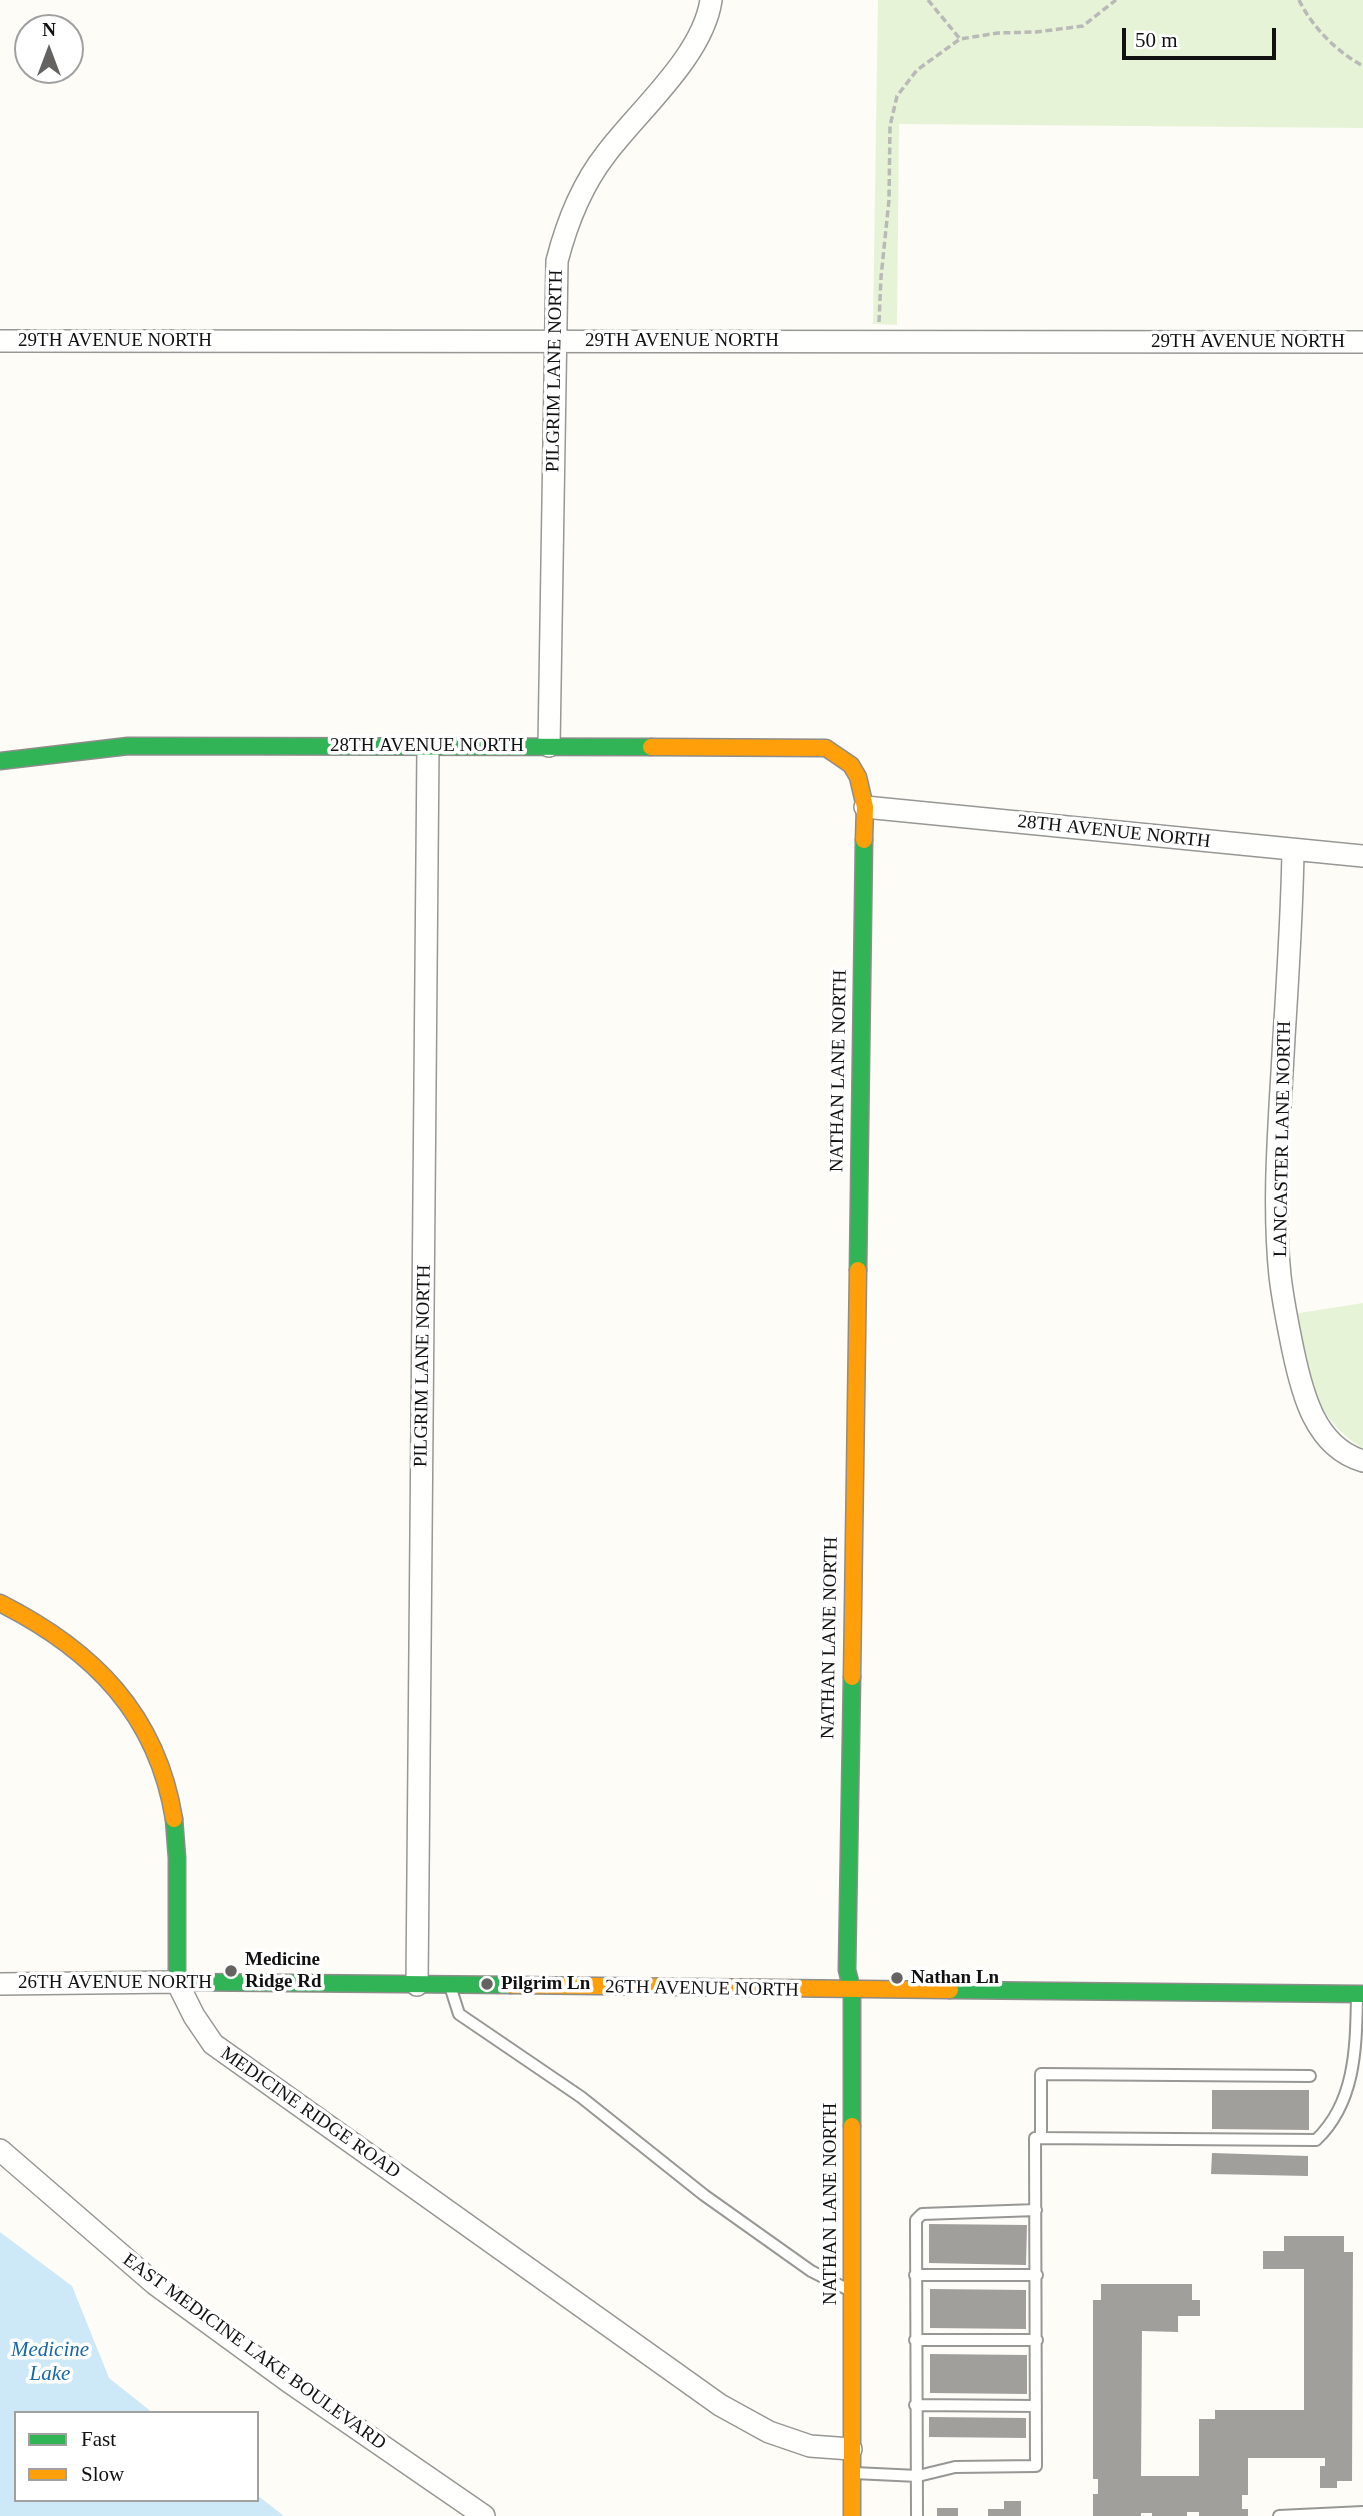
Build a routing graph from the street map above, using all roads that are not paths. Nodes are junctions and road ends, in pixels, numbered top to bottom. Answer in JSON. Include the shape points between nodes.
{"nodes":[{"id":1,"x":711,"y":0,"type":"edge"},
{"id":2,"x":0,"y":341,"type":"edge"},
{"id":3,"x":554,"y":341,"type":"junction"},
{"id":4,"x":1363,"y":342,"type":"edge"},
{"id":5,"x":549,"y":746,"type":"junction"},
{"id":6,"x":428,"y":747,"type":"junction"},
{"id":7,"x":0,"y":761,"type":"edge"},
{"id":8,"x":850,"y":762,"type":"joint"},
{"id":9,"x":865,"y":807,"type":"junction"},
{"id":10,"x":1293,"y":850,"type":"junction"},
{"id":11,"x":1363,"y":856,"type":"edge"},
{"id":12,"x":1363,"y":1461,"type":"edge"},
{"id":13,"x":0,"y":1603,"type":"edge"},
{"id":14,"x":177,"y":1982,"type":"junction"},
{"id":15,"x":0,"y":1984,"type":"edge"},
{"id":16,"x":417,"y":1985,"type":"junction"},
{"id":17,"x":451,"y":1986,"type":"junction"},
{"id":18,"x":852,"y":1990,"type":"junction"},
{"id":19,"x":1360,"y":1994,"type":"edge"},
{"id":20,"x":1310,"y":2076,"type":"dead end"},
{"id":21,"x":1041,"y":2138,"type":"junction"},
{"id":22,"x":0,"y":2150,"type":"edge"},
{"id":23,"x":1036,"y":2210,"type":"junction"},
{"id":24,"x":915,"y":2275,"type":"junction"},
{"id":25,"x":1037,"y":2275,"type":"junction"},
{"id":26,"x":852,"y":2291,"type":"junction"},
{"id":27,"x":915,"y":2340,"type":"junction"},
{"id":28,"x":1037,"y":2340,"type":"junction"},
{"id":29,"x":915,"y":2405,"type":"junction"},
{"id":30,"x":1036,"y":2406,"type":"junction"},
{"id":31,"x":851,"y":2449,"type":"junction"},
{"id":32,"x":851,"y":2473,"type":"junction"},
{"id":33,"x":918,"y":2476,"type":"junction"},
{"id":34,"x":1363,"y":2512,"type":"edge"},
{"id":35,"x":1344,"y":2514,"type":"edge"},
{"id":36,"x":484,"y":2516,"type":"edge"},
{"id":37,"x":852,"y":2516,"type":"edge"},
{"id":38,"x":917,"y":2516,"type":"edge"},
{"id":39,"x":1279,"y":2516,"type":"edge"}],
"edges":[{"from":1,"to":3,"type":"street","name":"PILGRIM LANE NORTH","via":[[695,43],[606,153],[576,204],[557,261]]},
{"from":2,"to":3,"type":"street","name":"29TH AVENUE NORTH"},
{"from":3,"to":4,"type":"street","name":"29TH AVENUE NORTH"},
{"from":3,"to":5,"type":"street","name":"PILGRIM LANE NORTH"},
{"from":5,"to":6,"type":"street","name":"28TH AVENUE NORTH"},
{"from":5,"to":8,"type":"street","name":"28TH AVENUE NORTH","via":[[827,748]]},
{"from":6,"to":7,"type":"street","name":"28TH AVENUE NORTH","via":[[128,746]]},
{"from":6,"to":16,"type":"street","name":"PILGRIM LANE NORTH"},
{"from":8,"to":9,"type":"street","name":"NATHAN LANE NORTH","via":[[861,783]]},
{"from":9,"to":10,"type":"street","name":"28TH AVENUE NORTH"},
{"from":9,"to":18,"type":"street","name":"NATHAN LANE NORTH","via":[[847,1970]]},
{"from":10,"to":11,"type":"street","name":"28TH AVENUE NORTH"},
{"from":10,"to":12,"type":"street","name":"LANCASTER LANE NORTH","via":[[1279,1133],[1280,1275],[1303,1395],[1330,1440]]},
{"from":13,"to":14,"type":"street","name":"MEDICINE RIDGE ROAD","via":[[53,1631],[85,1655],[122,1695],[152,1739],[174,1817]]},
{"from":14,"to":15,"type":"street","name":"26TH AVENUE NORTH"},
{"from":14,"to":16,"type":"street","name":"26TH AVENUE NORTH"},
{"from":14,"to":31,"type":"street","name":"MEDICINE RIDGE ROAD","via":[[213,2044],[720,2405],[810,2446]]},
{"from":16,"to":17,"type":"street","name":"26TH AVENUE NORTH"},
{"from":17,"to":18,"type":"street","name":"26TH AVENUE NORTH"},
{"from":17,"to":26,"type":"lane","via":[[459,2014],[581,2097],[704,2195],[811,2271]]},
{"from":18,"to":19,"type":"street","name":"26TH AVENUE NORTH"},
{"from":18,"to":26,"type":"street","name":"NATHAN LANE NORTH"},
{"from":19,"to":21,"type":"lane","via":[[1356,2048],[1343,2104],[1316,2140]]},
{"from":20,"to":21,"type":"lane","via":[[1041,2074]]},
{"from":21,"to":23,"type":"lane","via":[[1035,2138]]},
{"from":22,"to":36,"type":"street","name":"EAST MEDICINE LAKE BOULEVARD","via":[[155,2284]]},
{"from":23,"to":24,"type":"lane","via":[[922,2214],[916,2220]]},
{"from":23,"to":25,"type":"lane"},
{"from":24,"to":25,"type":"lane"},
{"from":24,"to":27,"type":"lane"},
{"from":25,"to":28,"type":"lane"},
{"from":26,"to":31,"type":"street","name":"NATHAN LANE NORTH"},
{"from":27,"to":28,"type":"lane"},
{"from":27,"to":29,"type":"lane"},
{"from":28,"to":30,"type":"lane"},
{"from":29,"to":30,"type":"lane"},
{"from":29,"to":33,"type":"lane"},
{"from":30,"to":33,"type":"lane","via":[[1036,2466],[955,2467]]},
{"from":31,"to":32,"type":"street","name":"NATHAN LANE NORTH"},
{"from":32,"to":33,"type":"lane"},
{"from":32,"to":37,"type":"street","name":"NATHAN LANE NORTH"},
{"from":33,"to":38,"type":"lane"},
{"from":34,"to":35,"type":"lane"},
{"from":35,"to":39,"type":"lane"}]}
